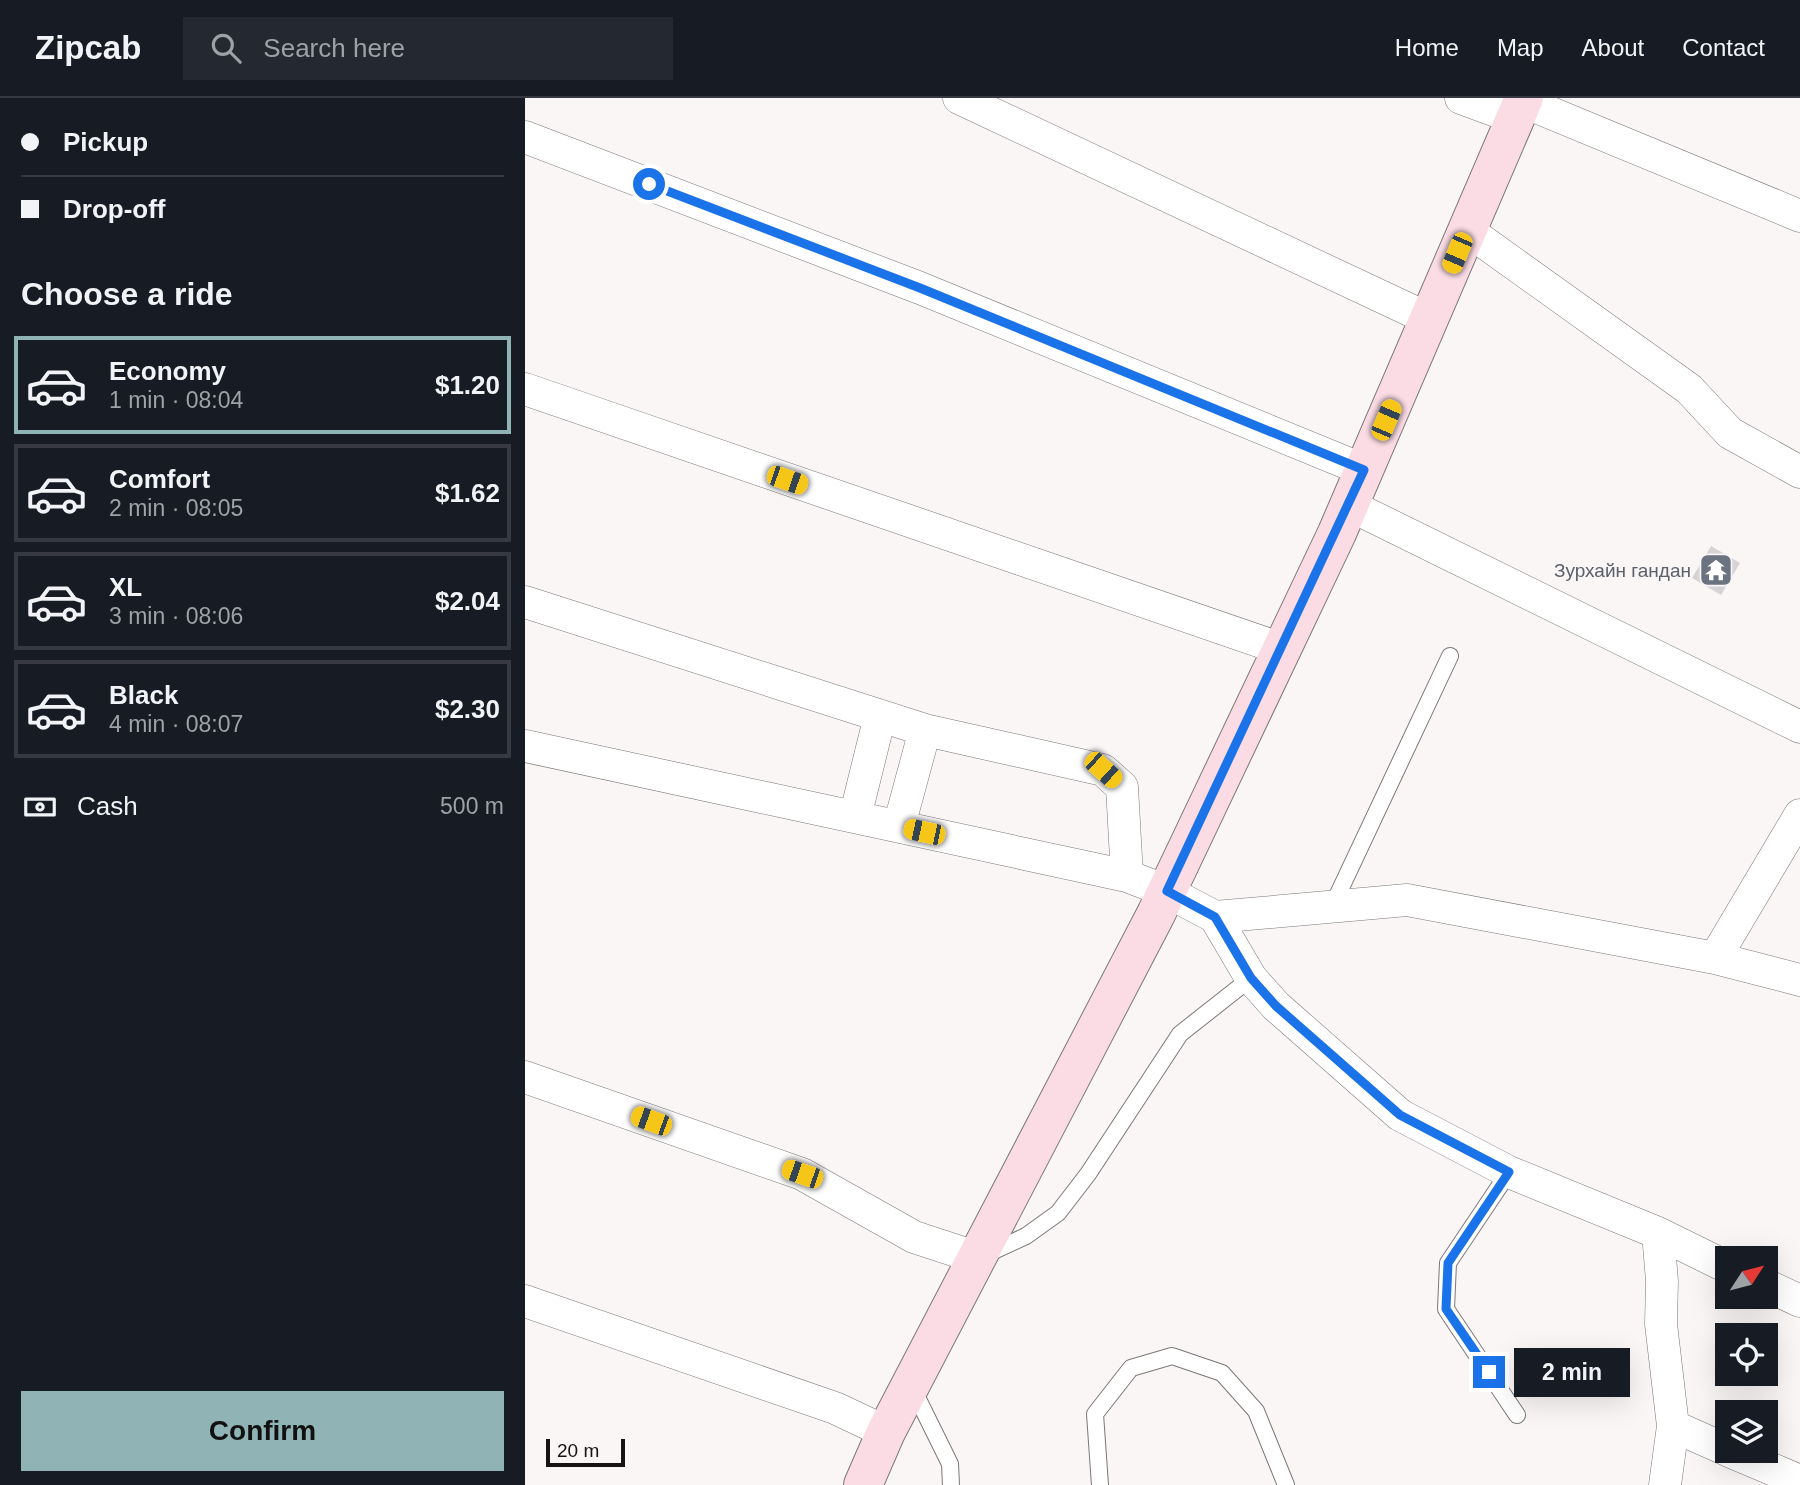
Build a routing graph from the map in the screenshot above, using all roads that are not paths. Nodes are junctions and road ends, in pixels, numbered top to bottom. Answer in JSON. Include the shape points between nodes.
{"nodes":[{"id":1,"x":959,"y":98,"type":"edge"},
{"id":2,"x":1461,"y":98,"type":"edge"},
{"id":3,"x":1520,"y":106,"type":"edge"},
{"id":4,"x":525,"y":137,"type":"edge"},
{"id":5,"x":1800,"y":216,"type":"edge"},
{"id":6,"x":1467,"y":230,"type":"junction"},
{"id":7,"x":1429,"y":319,"type":"junction"},
{"id":8,"x":525,"y":388,"type":"edge"},
{"id":9,"x":1364,"y":470,"type":"junction"},
{"id":10,"x":1800,"y":472,"type":"edge"},
{"id":11,"x":1349,"y":505,"type":"junction"},
{"id":12,"x":525,"y":603,"type":"edge"},
{"id":13,"x":1282,"y":649,"type":"junction"},
{"id":14,"x":1450,"y":656,"type":"dead end"},
{"id":15,"x":880,"y":716,"type":"junction"},
{"id":16,"x":1800,"y":727,"type":"edge"},
{"id":17,"x":925,"y":730,"type":"junction"},
{"id":18,"x":525,"y":746,"type":"edge"},
{"id":19,"x":1800,"y":816,"type":"edge"},
{"id":20,"x":855,"y":817,"type":"junction"},
{"id":21,"x":899,"y":826,"type":"junction"},
{"id":22,"x":1127,"y":876,"type":"junction"},
{"id":23,"x":1167,"y":891,"type":"junction"},
{"id":24,"x":1331,"y":909,"type":"junction"},
{"id":25,"x":1215,"y":917,"type":"junction"},
{"id":26,"x":1715,"y":958,"type":"junction"},
{"id":27,"x":1251,"y":978,"type":"junction"},
{"id":28,"x":1800,"y":980,"type":"edge"},
{"id":29,"x":525,"y":1077,"type":"edge"},
{"id":30,"x":1509,"y":1172,"type":"junction"},
{"id":31,"x":1658,"y":1233,"type":"junction"},
{"id":32,"x":978,"y":1258,"type":"junction"},
{"id":33,"x":1715,"y":1261,"type":"edge"},
{"id":34,"x":1778,"y":1291,"type":"edge"},
{"id":35,"x":525,"y":1301,"type":"edge"},
{"id":36,"x":1800,"y":1301,"type":"edge"},
{"id":37,"x":911,"y":1385,"type":"junction"},
{"id":38,"x":1517,"y":1415,"type":"dead end"},
{"id":39,"x":1672,"y":1426,"type":"junction"},
{"id":40,"x":886,"y":1432,"type":"junction"},
{"id":41,"x":1715,"y":1444,"type":"edge"},
{"id":42,"x":1758,"y":1463,"type":"edge"},
{"id":43,"x":1800,"y":1481,"type":"edge"},
{"id":44,"x":863,"y":1485,"type":"edge"},
{"id":45,"x":951,"y":1485,"type":"edge"},
{"id":46,"x":1100,"y":1485,"type":"edge"},
{"id":47,"x":1286,"y":1485,"type":"edge"},
{"id":48,"x":1665,"y":1485,"type":"edge"}],
"edges":[{"from":1,"to":7,"type":"street"},
{"from":2,"to":3,"type":"street"},
{"from":3,"to":5,"type":"street"},
{"from":3,"to":6,"type":"street"},
{"from":4,"to":9,"type":"street","via":[[920,288]]},
{"from":6,"to":7,"type":"street"},
{"from":6,"to":10,"type":"street","via":[[1689,389],[1730,433]]},
{"from":7,"to":9,"type":"street"},
{"from":8,"to":13,"type":"street"},
{"from":9,"to":11,"type":"street"},
{"from":11,"to":13,"type":"street"},
{"from":11,"to":16,"type":"street"},
{"from":12,"to":15,"type":"street"},
{"from":13,"to":23,"type":"street"},
{"from":14,"to":24,"type":"lane"},
{"from":15,"to":17,"type":"street"},
{"from":15,"to":20,"type":"street"},
{"from":17,"to":21,"type":"street"},
{"from":17,"to":22,"type":"street","via":[[1103,770],[1122,787]]},
{"from":18,"to":20,"type":"street"},
{"from":19,"to":26,"type":"street"},
{"from":20,"to":21,"type":"street"},
{"from":21,"to":22,"type":"street"},
{"from":22,"to":23,"type":"street"},
{"from":23,"to":25,"type":"street"},
{"from":23,"to":32,"type":"street"},
{"from":24,"to":25,"type":"street"},
{"from":24,"to":26,"type":"street","via":[[1407,900]]},
{"from":25,"to":27,"type":"street"},
{"from":26,"to":28,"type":"street"},
{"from":27,"to":30,"type":"street","via":[[1276,1006],[1400,1115]]},
{"from":27,"to":32,"type":"lane","via":[[1179,1034],[1058,1213],[1025,1236]]},
{"from":29,"to":32,"type":"street","via":[[802,1174],[914,1237]]},
{"from":30,"to":31,"type":"street"},
{"from":30,"to":38,"type":"lane","via":[[1448,1263],[1446,1309]]},
{"from":31,"to":33,"type":"street"},
{"from":31,"to":39,"type":"street","via":[[1661,1324]]},
{"from":32,"to":37,"type":"street"},
{"from":34,"to":36,"type":"street"},
{"from":35,"to":40,"type":"street","via":[[835,1408]]},
{"from":37,"to":40,"type":"street"},
{"from":37,"to":45,"type":"lane","via":[[950,1464]]},
{"from":39,"to":41,"type":"street"},
{"from":39,"to":48,"type":"street"},
{"from":40,"to":44,"type":"street"},
{"from":42,"to":43,"type":"street"},
{"from":46,"to":47,"type":"lane","via":[[1094,1414],[1131,1368],[1172,1356],[1222,1373],[1256,1411]]}]}
